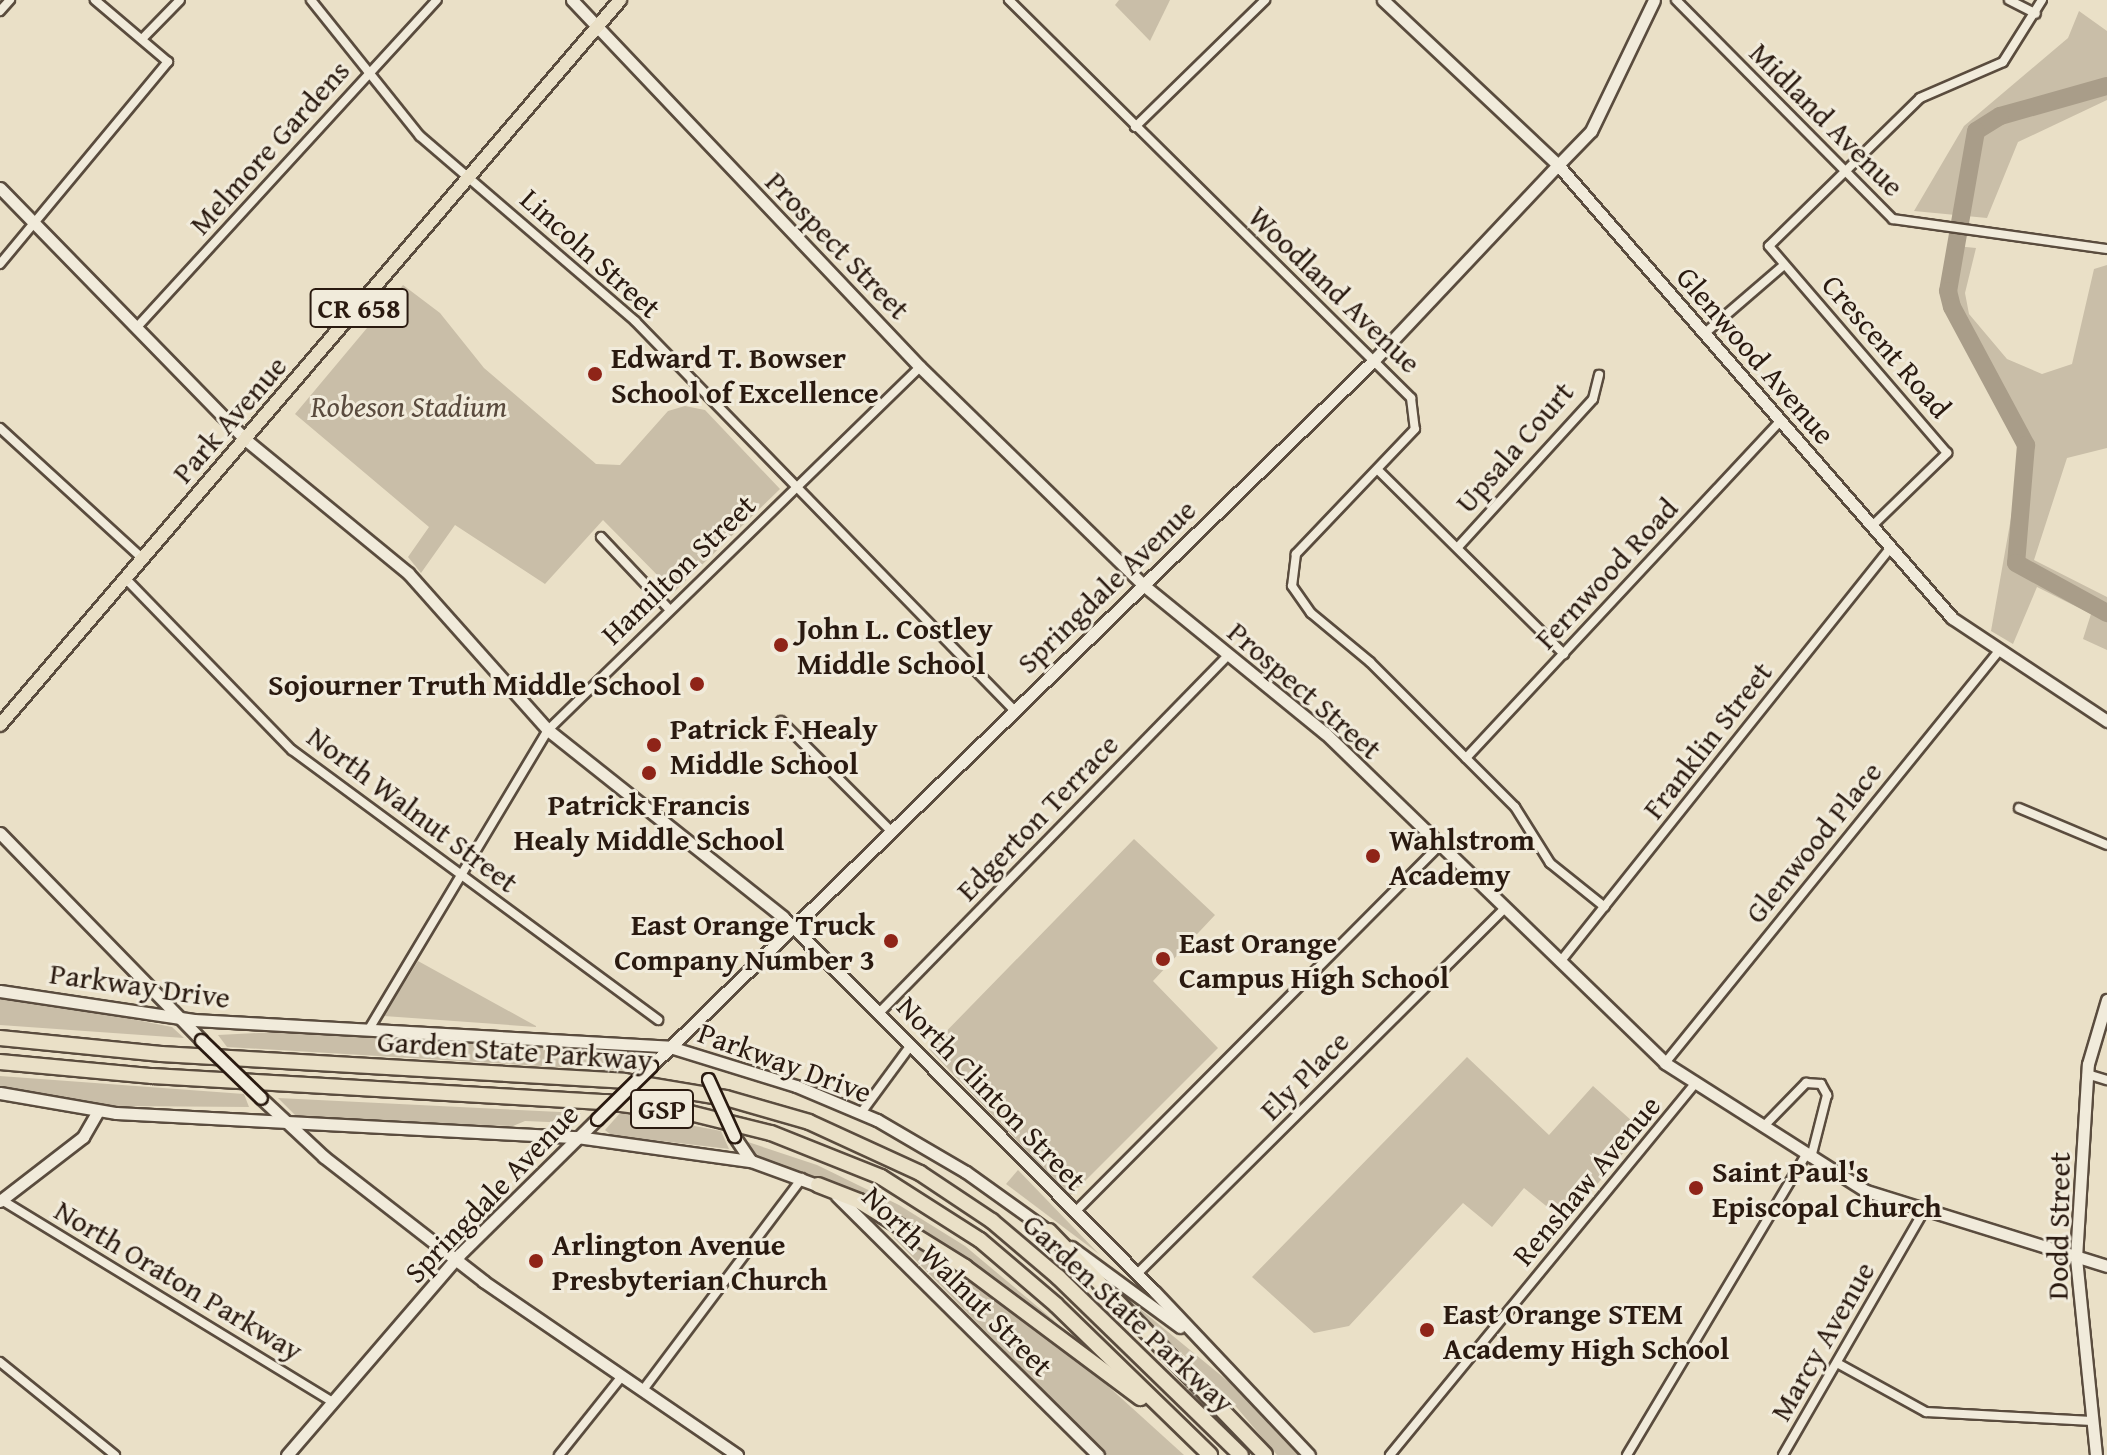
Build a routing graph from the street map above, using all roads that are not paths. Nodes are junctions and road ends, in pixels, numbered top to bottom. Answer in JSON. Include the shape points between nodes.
{"nodes":[{"id":1,"x":10,"y":0,"type":"edge"},
{"id":2,"x":95,"y":0,"type":"edge"},
{"id":3,"x":180,"y":0,"type":"edge"},
{"id":4,"x":311,"y":0,"type":"edge"},
{"id":5,"x":437,"y":0,"type":"edge"},
{"id":6,"x":572,"y":0,"type":"edge"},
{"id":7,"x":620,"y":0,"type":"edge"},
{"id":8,"x":1009,"y":0,"type":"edge"},
{"id":9,"x":1265,"y":0,"type":"edge"},
{"id":10,"x":1383,"y":0,"type":"edge"},
{"id":11,"x":1654,"y":0,"type":"edge"},
{"id":12,"x":1676,"y":0,"type":"edge"},
{"id":13,"x":2009,"y":0,"type":"edge"},
{"id":14,"x":2042,"y":0,"type":"edge"},
{"id":15,"x":0,"y":11,"type":"edge"},
{"id":16,"x":2036,"y":14,"type":"junction"},
{"id":17,"x":598,"y":28,"type":"junction"},
{"id":18,"x":142,"y":39,"type":"junction"},
{"id":19,"x":368,"y":74,"type":"junction"},
{"id":20,"x":1135,"y":127,"type":"junction"},
{"id":21,"x":1558,"y":165,"type":"junction"},
{"id":22,"x":1845,"y":175,"type":"junction"},
{"id":23,"x":470,"y":177,"type":"junction"},
{"id":24,"x":0,"y":188,"type":"edge"},
{"id":25,"x":34,"y":222,"type":"junction"},
{"id":26,"x":2107,"y":249,"type":"edge"},
{"id":27,"x":0,"y":264,"type":"edge"},
{"id":28,"x":1784,"y":265,"type":"junction"},
{"id":29,"x":138,"y":326,"type":"junction"},
{"id":30,"x":1705,"y":333,"type":"junction"},
{"id":31,"x":1374,"y":360,"type":"junction"},
{"id":32,"x":920,"y":367,"type":"junction"},
{"id":33,"x":1599,"y":375,"type":"dead end"},
{"id":34,"x":1781,"y":420,"type":"junction"},
{"id":35,"x":0,"y":428,"type":"edge"},
{"id":36,"x":246,"y":440,"type":"junction"},
{"id":37,"x":1380,"y":472,"type":"junction"},
{"id":38,"x":797,"y":487,"type":"junction"},
{"id":39,"x":1872,"y":526,"type":"junction"},
{"id":40,"x":601,"y":537,"type":"dead end"},
{"id":41,"x":1458,"y":547,"type":"junction"},
{"id":42,"x":1891,"y":547,"type":"junction"},
{"id":43,"x":143,"y":559,"type":"junction"},
{"id":44,"x":126,"y":579,"type":"junction"},
{"id":45,"x":1142,"y":584,"type":"junction"},
{"id":46,"x":670,"y":610,"type":"junction"},
{"id":47,"x":1998,"y":652,"type":"junction"},
{"id":48,"x":1564,"y":654,"type":"junction"},
{"id":49,"x":1228,"y":655,"type":"junction"},
{"id":50,"x":1013,"y":709,"type":"junction"},
{"id":51,"x":781,"y":721,"type":"dead end"},
{"id":52,"x":2107,"y":721,"type":"edge"},
{"id":53,"x":0,"y":725,"type":"edge"},
{"id":54,"x":548,"y":730,"type":"junction"},
{"id":55,"x":1466,"y":758,"type":"junction"},
{"id":56,"x":2019,"y":808,"type":"dead end"},
{"id":57,"x":890,"y":830,"type":"junction"},
{"id":58,"x":0,"y":833,"type":"edge"},
{"id":59,"x":1440,"y":845,"type":"junction"},
{"id":60,"x":2107,"y":845,"type":"edge"},
{"id":61,"x":460,"y":875,"type":"junction"},
{"id":62,"x":1605,"y":907,"type":"junction"},
{"id":63,"x":1504,"y":909,"type":"junction"},
{"id":64,"x":792,"y":925,"type":"junction"},
{"id":65,"x":1560,"y":962,"type":"junction"},
{"id":66,"x":0,"y":991,"type":"edge"},
{"id":67,"x":2107,"y":1000,"type":"edge"},
{"id":68,"x":880,"y":1012,"type":"junction"},
{"id":69,"x":178,"y":1018,"type":"junction"},
{"id":70,"x":658,"y":1020,"type":"dead end"},
{"id":71,"x":369,"y":1029,"type":"junction"},
{"id":72,"x":0,"y":1038,"type":"edge"},
{"id":73,"x":911,"y":1045,"type":"junction"},
{"id":74,"x":670,"y":1047,"type":"junction"},
{"id":75,"x":0,"y":1062,"type":"edge"},
{"id":76,"x":1665,"y":1063,"type":"junction"},
{"id":77,"x":736,"y":1068,"type":"junction"},
{"id":78,"x":2087,"y":1074,"type":"junction"},
{"id":79,"x":2107,"y":1080,"type":"edge"},
{"id":80,"x":1696,"y":1083,"type":"junction"},
{"id":81,"x":0,"y":1093,"type":"edge"},
{"id":82,"x":98,"y":1111,"type":"junction"},
{"id":83,"x":861,"y":1113,"type":"junction"},
{"id":84,"x":285,"y":1121,"type":"junction"},
{"id":85,"x":1763,"y":1127,"type":"junction"},
{"id":86,"x":577,"y":1137,"type":"junction"},
{"id":87,"x":1809,"y":1156,"type":"junction"},
{"id":88,"x":751,"y":1161,"type":"junction"},
{"id":89,"x":802,"y":1178,"type":"junction"},
{"id":90,"x":818,"y":1185,"type":"junction"},
{"id":91,"x":0,"y":1200,"type":"edge"},
{"id":92,"x":1925,"y":1209,"type":"junction"},
{"id":93,"x":1075,"y":1212,"type":"junction"},
{"id":94,"x":1049,"y":1231,"type":"junction"},
{"id":95,"x":2076,"y":1258,"type":"junction"},
{"id":96,"x":455,"y":1259,"type":"junction"},
{"id":97,"x":2107,"y":1266,"type":"edge"},
{"id":98,"x":1137,"y":1274,"type":"junction"},
{"id":99,"x":1199,"y":1342,"type":"junction"},
{"id":100,"x":0,"y":1362,"type":"edge"},
{"id":101,"x":1837,"y":1363,"type":"junction"},
{"id":102,"x":622,"y":1376,"type":"junction"},
{"id":103,"x":643,"y":1390,"type":"junction"},
{"id":104,"x":333,"y":1402,"type":"junction"},
{"id":105,"x":2092,"y":1421,"type":"junction"},
{"id":106,"x":722,"y":1451,"type":"edge"},
{"id":107,"x":115,"y":1455,"type":"edge"},
{"id":108,"x":287,"y":1455,"type":"edge"},
{"id":109,"x":559,"y":1455,"type":"edge"},
{"id":110,"x":737,"y":1455,"type":"edge"},
{"id":111,"x":1098,"y":1455,"type":"edge"},
{"id":112,"x":1210,"y":1455,"type":"edge"},
{"id":113,"x":1241,"y":1455,"type":"edge"},
{"id":114,"x":1265,"y":1455,"type":"edge"},
{"id":115,"x":1309,"y":1455,"type":"edge"},
{"id":116,"x":1390,"y":1455,"type":"edge"},
{"id":117,"x":1627,"y":1455,"type":"edge"},
{"id":118,"x":1783,"y":1455,"type":"edge"},
{"id":119,"x":2096,"y":1455,"type":"edge"}],
"edges":[{"from":1,"to":15,"type":"street"},
{"from":2,"to":18,"type":"street"},
{"from":3,"to":18,"type":"street"},
{"from":4,"to":19,"type":"street","name":"Lincoln Street"},
{"from":5,"to":19,"type":"street","name":"Melmore Gardens"},
{"from":6,"to":17,"type":"street","name":"Prospect Street"},
{"from":7,"to":17,"type":"main road","name":"Park Avenue","number":"CR 658"},
{"from":8,"to":20,"type":"street","name":"Woodland Avenue"},
{"from":9,"to":20,"type":"street"},
{"from":10,"to":21,"type":"street","name":"Glenwood Avenue"},
{"from":11,"to":21,"type":"street","name":"Springdale Avenue","via":[[1591,131]]},
{"from":12,"to":22,"type":"street","name":"Midland Avenue"},
{"from":13,"to":16,"type":"street"},
{"from":14,"to":16,"type":"street"},
{"from":16,"to":22,"type":"street","via":[[2003,62],[1920,98]]},
{"from":17,"to":23,"type":"main road","name":"Park Avenue","number":"CR 658"},
{"from":17,"to":32,"type":"street","name":"Prospect Street"},
{"from":18,"to":25,"type":"street","via":[[168,62]]},
{"from":19,"to":23,"type":"street","name":"Lincoln Street","via":[[420,136]]},
{"from":19,"to":29,"type":"street","name":"Melmore Gardens"},
{"from":20,"to":31,"type":"street","name":"Woodland Avenue"},
{"from":21,"to":30,"type":"street","name":"Glenwood Avenue"},
{"from":21,"to":31,"type":"street","name":"Springdale Avenue"},
{"from":22,"to":26,"type":"street","name":"Midland Avenue","via":[[1893,219]]},
{"from":22,"to":28,"type":"street","via":[[1769,246]]},
{"from":23,"to":36,"type":"main road","name":"Park Avenue","number":"CR 658"},
{"from":23,"to":38,"type":"street","name":"Lincoln Street","via":[[635,321]]},
{"from":24,"to":25,"type":"street","name":"North Clinton Street"},
{"from":25,"to":27,"type":"street"},
{"from":25,"to":29,"type":"street","name":"North Clinton Street"},
{"from":28,"to":30,"type":"street"},
{"from":28,"to":39,"type":"street","name":"Crescent Road","via":[[1947,453]]},
{"from":29,"to":36,"type":"street","name":"North Clinton Street"},
{"from":30,"to":34,"type":"street","name":"Glenwood Avenue"},
{"from":31,"to":37,"type":"street","name":"Woodland Avenue","via":[[1411,398],[1416,414],[1415,429]]},
{"from":31,"to":45,"type":"street","name":"Springdale Avenue"},
{"from":32,"to":38,"type":"street","name":"Hamilton Street"},
{"from":32,"to":45,"type":"street","name":"Prospect Street"},
{"from":33,"to":41,"type":"street","name":"Upsala Court","via":[[1593,399]]},
{"from":34,"to":39,"type":"street","name":"Glenwood Avenue"},
{"from":34,"to":48,"type":"street","name":"Fernwood Road"},
{"from":35,"to":43,"type":"street"},
{"from":36,"to":43,"type":"main road","name":"Park Avenue","number":"CR 658"},
{"from":36,"to":54,"type":"street","name":"North Clinton Street","via":[[408,573]]},
{"from":37,"to":41,"type":"street"},
{"from":37,"to":55,"type":"street","name":"Woodland Avenue","via":[[1296,554],[1292,586],[1311,613]]},
{"from":38,"to":46,"type":"street","name":"Hamilton Street"},
{"from":38,"to":50,"type":"street","name":"Lincoln Street"},
{"from":39,"to":42,"type":"street","name":"Glenwood Avenue"},
{"from":40,"to":46,"type":"street"},
{"from":41,"to":48,"type":"street"},
{"from":42,"to":47,"type":"street","name":"Glenwood Avenue","via":[[1952,618]]},
{"from":42,"to":62,"type":"street","name":"Franklin Street"},
{"from":43,"to":44,"type":"main road","name":"Park Avenue","number":"CR 658"},
{"from":44,"to":53,"type":"main road","name":"Park Avenue","number":"CR 658"},
{"from":44,"to":61,"type":"street","name":"North Walnut Street","via":[[292,750]]},
{"from":45,"to":49,"type":"street","name":"Prospect Street"},
{"from":45,"to":50,"type":"street","name":"Springdale Avenue"},
{"from":46,"to":54,"type":"street","name":"Hamilton Street"},
{"from":47,"to":52,"type":"street","name":"Glenwood Avenue"},
{"from":47,"to":76,"type":"street","name":"Glenwood Place"},
{"from":48,"to":55,"type":"street","name":"Fernwood Road"},
{"from":49,"to":59,"type":"street","name":"Prospect Street","via":[[1325,733]]},
{"from":49,"to":68,"type":"street","name":"Edgerton Terrace"},
{"from":50,"to":57,"type":"street","name":"Springdale Avenue"},
{"from":51,"to":57,"type":"street"},
{"from":54,"to":61,"type":"street","name":"Hamilton Street"},
{"from":54,"to":64,"type":"street","name":"North Clinton Street"},
{"from":55,"to":62,"type":"street","name":"Woodland Avenue","via":[[1515,807],[1550,863]]},
{"from":56,"to":60,"type":"street"},
{"from":57,"to":64,"type":"street","name":"Springdale Avenue"},
{"from":58,"to":69,"type":"street"},
{"from":59,"to":63,"type":"street","name":"Prospect Street"},
{"from":59,"to":93,"type":"street"},
{"from":61,"to":70,"type":"street","name":"North Walnut Street"},
{"from":61,"to":71,"type":"street","name":"Hamilton Street"},
{"from":62,"to":65,"type":"street","name":"Franklin Street"},
{"from":63,"to":65,"type":"street","name":"Prospect Street"},
{"from":63,"to":98,"type":"street","name":"Ely Place"},
{"from":64,"to":68,"type":"street","name":"North Clinton Street"},
{"from":64,"to":74,"type":"street","name":"Springdale Avenue"},
{"from":65,"to":76,"type":"street","name":"Prospect Street"},
{"from":66,"to":69,"type":"street","name":"Parkway Drive"},
{"from":67,"to":78,"type":"street","name":"Dodd Street"},
{"from":68,"to":73,"type":"street","name":"North Clinton Street"},
{"from":69,"to":71,"type":"street","name":"Parkway Drive"},
{"from":69,"to":84,"type":"street","bridge":true},
{"from":71,"to":74,"type":"street","name":"Parkway Drive"},
{"from":72,"to":113,"type":"highway","name":"Garden State Parkway","number":"GSP","via":[[146,1053],[615,1080],[726,1098],[809,1122],[912,1169],[999,1226]]},
{"from":73,"to":83,"type":"street"},
{"from":73,"to":93,"type":"street","name":"North Clinton Street"},
{"from":74,"to":77,"type":"street","name":"Parkway Drive"},
{"from":74,"to":86,"type":"street","name":"Springdale Avenue","bridge":true},
{"from":75,"to":112,"type":"highway","name":"Garden State Parkway","number":"GSP","via":[[606,1102],[690,1113],[771,1133],[881,1177],[980,1240],[1062,1311]]},
{"from":76,"to":80,"type":"street","name":"Prospect Street"},
{"from":77,"to":83,"type":"street","name":"Parkway Drive"},
{"from":77,"to":88,"type":"street","bridge":true,"via":[[714,1067],[708,1079]]},
{"from":78,"to":79,"type":"street"},
{"from":78,"to":95,"type":"street","name":"Dodd Street"},
{"from":80,"to":85,"type":"street","name":"Prospect Street"},
{"from":80,"to":116,"type":"street","name":"Renshaw Avenue"},
{"from":81,"to":82,"type":"street"},
{"from":82,"to":84,"type":"street"},
{"from":82,"to":91,"type":"street","via":[[83,1137]]},
{"from":83,"to":94,"type":"street","name":"Parkway Drive","via":[[966,1172]]},
{"from":84,"to":86,"type":"street"},
{"from":84,"to":96,"type":"street"},
{"from":85,"to":87,"type":"street","name":"Prospect Street"},
{"from":85,"to":87,"type":"street","via":[[1806,1083],[1821,1084],[1827,1095]]},
{"from":86,"to":88,"type":"street","name":"North Walnut Street"},
{"from":86,"to":96,"type":"street","name":"Springdale Avenue"},
{"from":87,"to":92,"type":"street","name":"Prospect Street","via":[[1866,1191]]},
{"from":87,"to":117,"type":"street"},
{"from":88,"to":89,"type":"street","name":"North Walnut Street"},
{"from":89,"to":90,"type":"street","name":"North Walnut Street"},
{"from":89,"to":103,"type":"street"},
{"from":90,"to":111,"type":"street","name":"North Walnut Street","via":[[842,1199],[897,1250]]},
{"from":90,"to":112,"type":"highway","via":[[875,1210],[1026,1309]]},
{"from":91,"to":104,"type":"street","name":"North Oraton Parkway"},
{"from":92,"to":95,"type":"street","name":"Prospect Street"},
{"from":92,"to":101,"type":"street","name":"Marcy Avenue"},
{"from":93,"to":98,"type":"street","name":"North Clinton Street"},
{"from":94,"to":99,"type":"street","name":"Parkway Drive"},
{"from":94,"to":114,"type":"highway"},
{"from":95,"to":97,"type":"street","name":"Prospect Street"},
{"from":95,"to":105,"type":"street","name":"Dodd Street"},
{"from":96,"to":102,"type":"street"},
{"from":96,"to":104,"type":"street","name":"Springdale Avenue"},
{"from":98,"to":99,"type":"street","name":"North Clinton Street"},
{"from":99,"to":115,"type":"street","name":"North Clinton Street"},
{"from":100,"to":107,"type":"street"},
{"from":101,"to":105,"type":"street","via":[[1926,1412]]},
{"from":101,"to":118,"type":"street","name":"Marcy Avenue"},
{"from":102,"to":103,"type":"street"},
{"from":102,"to":109,"type":"street"},
{"from":103,"to":106,"type":"street"},
{"from":104,"to":108,"type":"street","name":"Springdale Avenue"},
{"from":105,"to":119,"type":"street","name":"Dodd Street"},
{"from":106,"to":110,"type":"street"}]}
